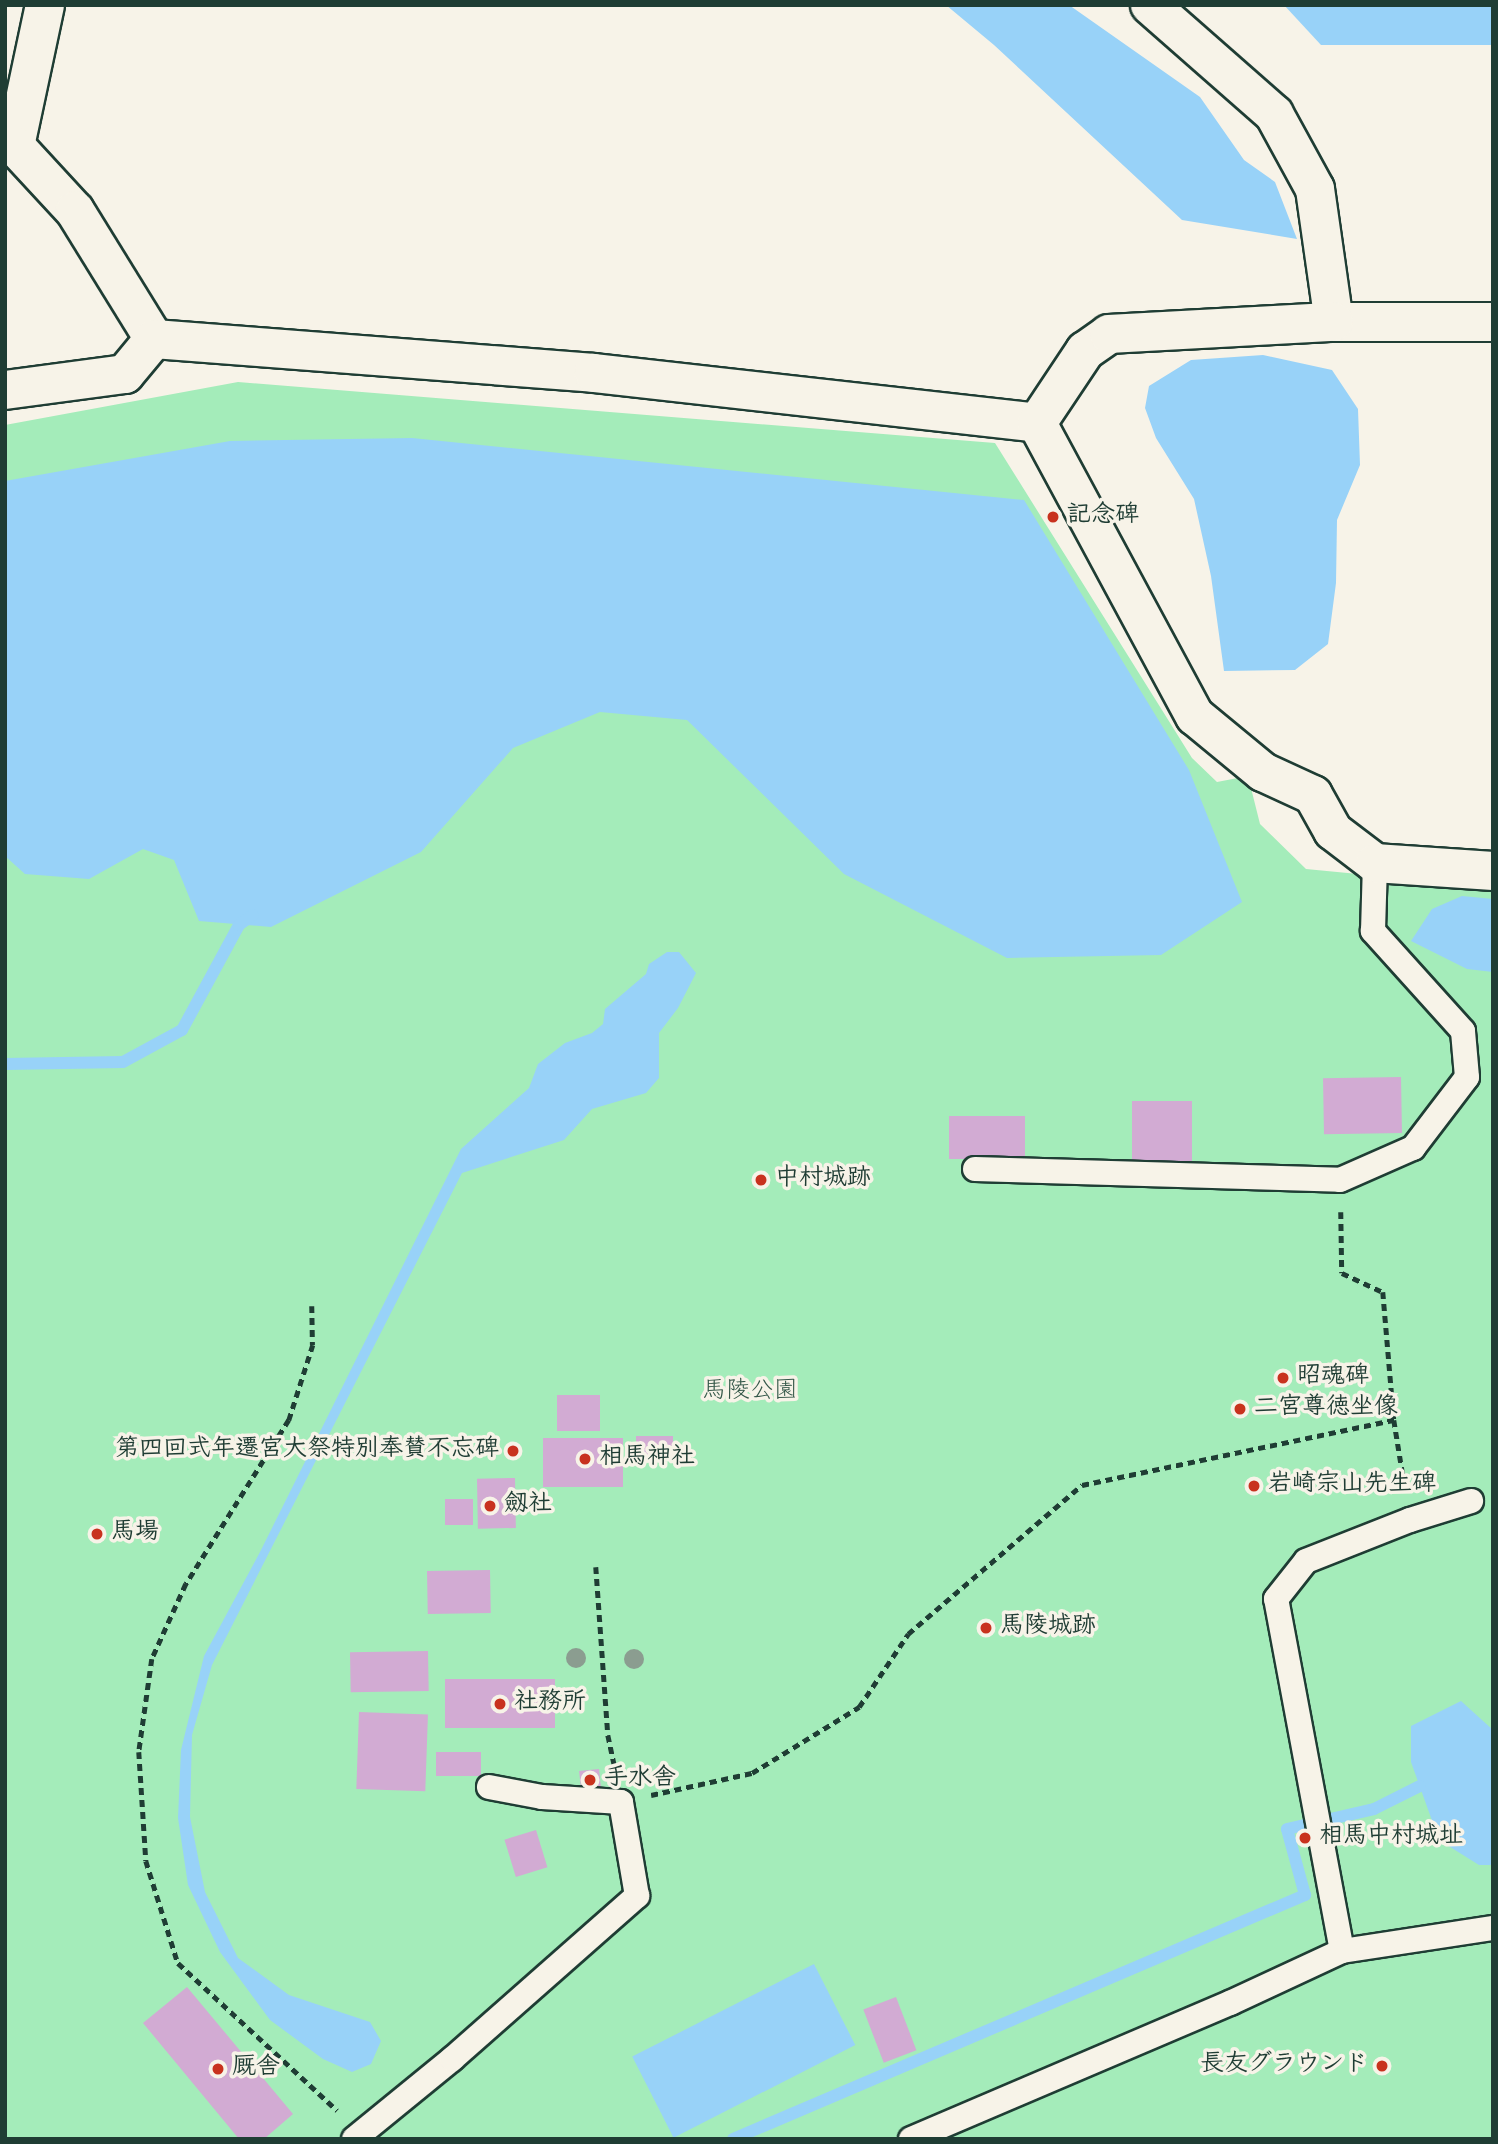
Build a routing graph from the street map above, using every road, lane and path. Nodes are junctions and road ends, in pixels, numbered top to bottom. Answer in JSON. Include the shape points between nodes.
{"nodes":[{"id":1,"x":45,"y":5,"type":"edge"},
{"id":2,"x":1150,"y":5,"type":"edge"},
{"id":3,"x":1334,"y":322,"type":"junction"},
{"id":4,"x":1493,"y":322,"type":"edge"},
{"id":5,"x":154,"y":339,"type":"junction"},
{"id":6,"x":5,"y":390,"type":"edge"},
{"id":7,"x":1037,"y":423,"type":"junction"},
{"id":8,"x":1375,"y":863,"type":"junction"},
{"id":9,"x":1493,"y":872,"type":"edge"},
{"id":10,"x":975,"y":1169,"type":"dead end"},
{"id":11,"x":1340,"y":1180,"type":"junction"},
{"id":12,"x":312,"y":1306,"type":"dead end"},
{"id":13,"x":1394,"y":1420,"type":"junction"},
{"id":14,"x":1471,"y":1502,"type":"dead end"},
{"id":15,"x":1410,"y":1520,"type":"junction"},
{"id":16,"x":596,"y":1567,"type":"dead end"},
{"id":17,"x":489,"y":1787,"type":"dead end"},
{"id":18,"x":621,"y":1802,"type":"junction"},
{"id":19,"x":1493,"y":1928,"type":"edge"},
{"id":20,"x":1342,"y":1951,"type":"junction"},
{"id":21,"x":358,"y":2135,"type":"edge"},
{"id":22,"x":911,"y":2139,"type":"edge"}],
"edges":[{"from":1,"to":5,"type":"street","via":[[15,146],[75,211]]},
{"from":2,"to":3,"type":"street","via":[[1274,114],[1315,189]]},
{"from":3,"to":4,"type":"street"},
{"from":3,"to":7,"type":"street","via":[[1109,334],[1085,351]]},
{"from":5,"to":6,"type":"street","via":[[125,374]]},
{"from":5,"to":7,"type":"street","via":[[594,373]]},
{"from":7,"to":8,"type":"street","via":[[1195,716],[1263,772],[1313,795],[1333,831]]},
{"from":8,"to":9,"type":"street"},
{"from":8,"to":11,"type":"lane","via":[[1373,931],[1463,1031],[1467,1077],[1413,1148]]},
{"from":10,"to":11,"type":"lane"},
{"from":11,"to":13,"type":"path","via":[[1342,1273],[1383,1293]]},
{"from":12,"to":21,"type":"path","via":[[313,1345],[289,1420],[186,1584],[152,1659],[139,1752],[146,1861],[178,1963]]},
{"from":13,"to":15,"type":"path"},
{"from":13,"to":18,"type":"path","via":[[1082,1485],[908,1634],[859,1707],[752,1773]]},
{"from":14,"to":15,"type":"lane"},
{"from":15,"to":20,"type":"lane","via":[[1306,1561],[1276,1599]]},
{"from":16,"to":18,"type":"path","via":[[608,1735]]},
{"from":17,"to":18,"type":"lane","via":[[542,1797]]},
{"from":18,"to":21,"type":"lane","via":[[637,1896],[453,2059]]},
{"from":19,"to":20,"type":"lane"},
{"from":20,"to":22,"type":"lane"}]}
